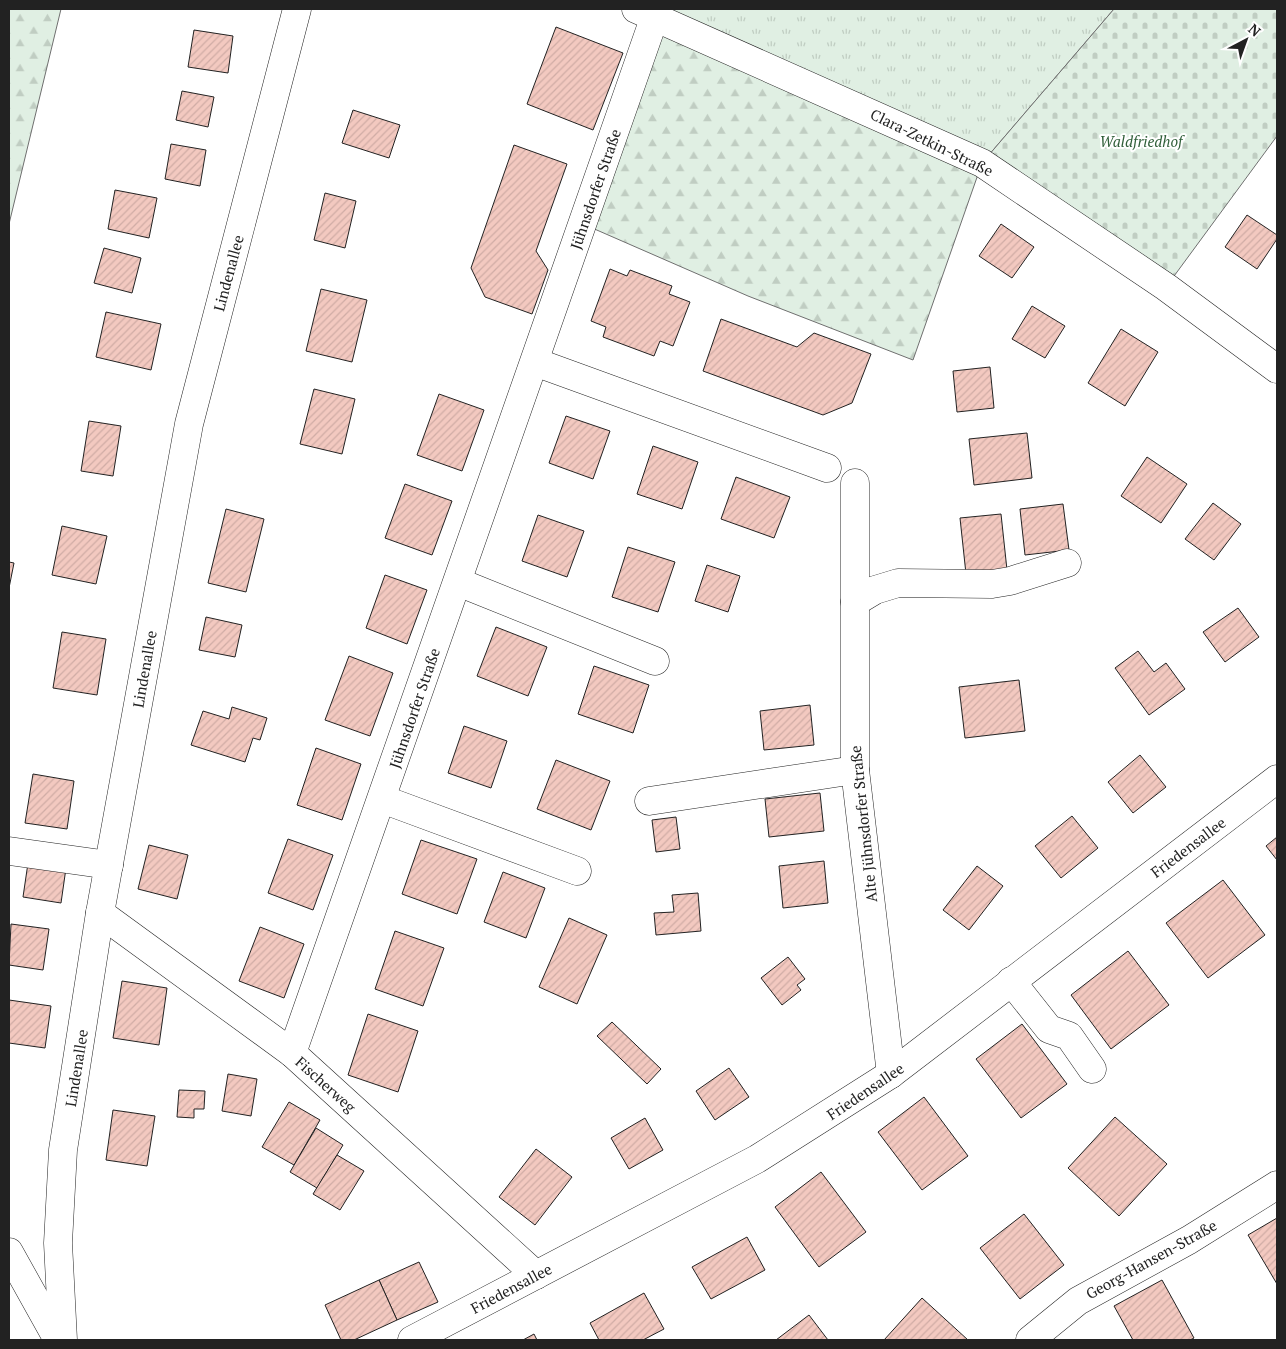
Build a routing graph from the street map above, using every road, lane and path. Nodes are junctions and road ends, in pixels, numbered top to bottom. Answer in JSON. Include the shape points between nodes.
{"nodes":[{"id":1,"x":297,"y":9,"type":"edge"},
{"id":2,"x":646,"y":12,"type":"edge"},
{"id":3,"x":535,"y":362,"type":"junction"},
{"id":4,"x":1277,"y":369,"type":"edge"},
{"id":5,"x":827,"y":468,"type":"dead end"},
{"id":6,"x":855,"y":482,"type":"dead end"},
{"id":7,"x":1067,"y":563,"type":"dead end"},
{"id":8,"x":458,"y":582,"type":"junction"},
{"id":9,"x":855,"y":602,"type":"junction"},
{"id":10,"x":654,"y":661,"type":"dead end"},
{"id":11,"x":855,"y":770,"type":"junction"},
{"id":12,"x":1277,"y":779,"type":"edge"},
{"id":13,"x":382,"y":799,"type":"junction"},
{"id":14,"x":649,"y":801,"type":"dead end"},
{"id":15,"x":9,"y":851,"type":"edge"},
{"id":16,"x":109,"y":865,"type":"junction"},
{"id":17,"x":577,"y":871,"type":"dead end"},
{"id":18,"x":100,"y":913,"type":"junction"},
{"id":19,"x":1012,"y":981,"type":"junction"},
{"id":20,"x":292,"y":1053,"type":"junction"},
{"id":21,"x":1092,"y":1069,"type":"dead end"},
{"id":22,"x":891,"y":1074,"type":"junction"},
{"id":23,"x":1277,"y":1185,"type":"edge"},
{"id":24,"x":9,"y":1252,"type":"edge"},
{"id":25,"x":536,"y":1275,"type":"junction"},
{"id":26,"x":58,"y":1340,"type":"edge"},
{"id":27,"x":63,"y":1340,"type":"edge"},
{"id":28,"x":412,"y":1340,"type":"edge"},
{"id":29,"x":1030,"y":1340,"type":"edge"}],
"edges":[{"from":1,"to":16,"type":"street","name":"Lindenallee","via":[[189,424]]},
{"from":2,"to":3,"type":"street","name":"Jühnsdorfer Straße"},
{"from":2,"to":4,"type":"street","name":"Clara-Zetkin-Straße","via":[[982,163],[1166,287]]},
{"from":3,"to":5,"type":"street"},
{"from":3,"to":8,"type":"street","name":"Jühnsdorfer Straße"},
{"from":6,"to":9,"type":"street","name":"Alte Jühnsdorfer Straße"},
{"from":7,"to":9,"type":"street","via":[[992,584],[898,583],[875,590]]},
{"from":8,"to":10,"type":"street"},
{"from":8,"to":13,"type":"street","name":"Jühnsdorfer Straße"},
{"from":9,"to":11,"type":"street","name":"Alte Jühnsdorfer Straße"},
{"from":11,"to":14,"type":"street"},
{"from":11,"to":22,"type":"street","name":"Alte Jühnsdorfer Straße"},
{"from":12,"to":19,"type":"street","name":"Friedensallee"},
{"from":13,"to":17,"type":"street"},
{"from":13,"to":20,"type":"street","name":"Jühnsdorfer Straße"},
{"from":15,"to":16,"type":"street"},
{"from":16,"to":18,"type":"street","name":"Lindenallee"},
{"from":18,"to":20,"type":"street","name":"Fischerweg"},
{"from":18,"to":27,"type":"street","name":"Lindenallee","via":[[63,1150],[58,1243]]},
{"from":19,"to":21,"type":"street","via":[[1049,1029],[1069,1036]]},
{"from":19,"to":22,"type":"street","name":"Friedensallee"},
{"from":20,"to":25,"type":"street","name":"Fischerweg"},
{"from":22,"to":25,"type":"street","name":"Friedensallee","via":[[757,1159]]},
{"from":23,"to":29,"type":"street","name":"Georg-Hansen-Straße","via":[[1189,1240],[1078,1301]]},
{"from":24,"to":26,"type":"street"},
{"from":25,"to":28,"type":"street","name":"Friedensallee"}]}
